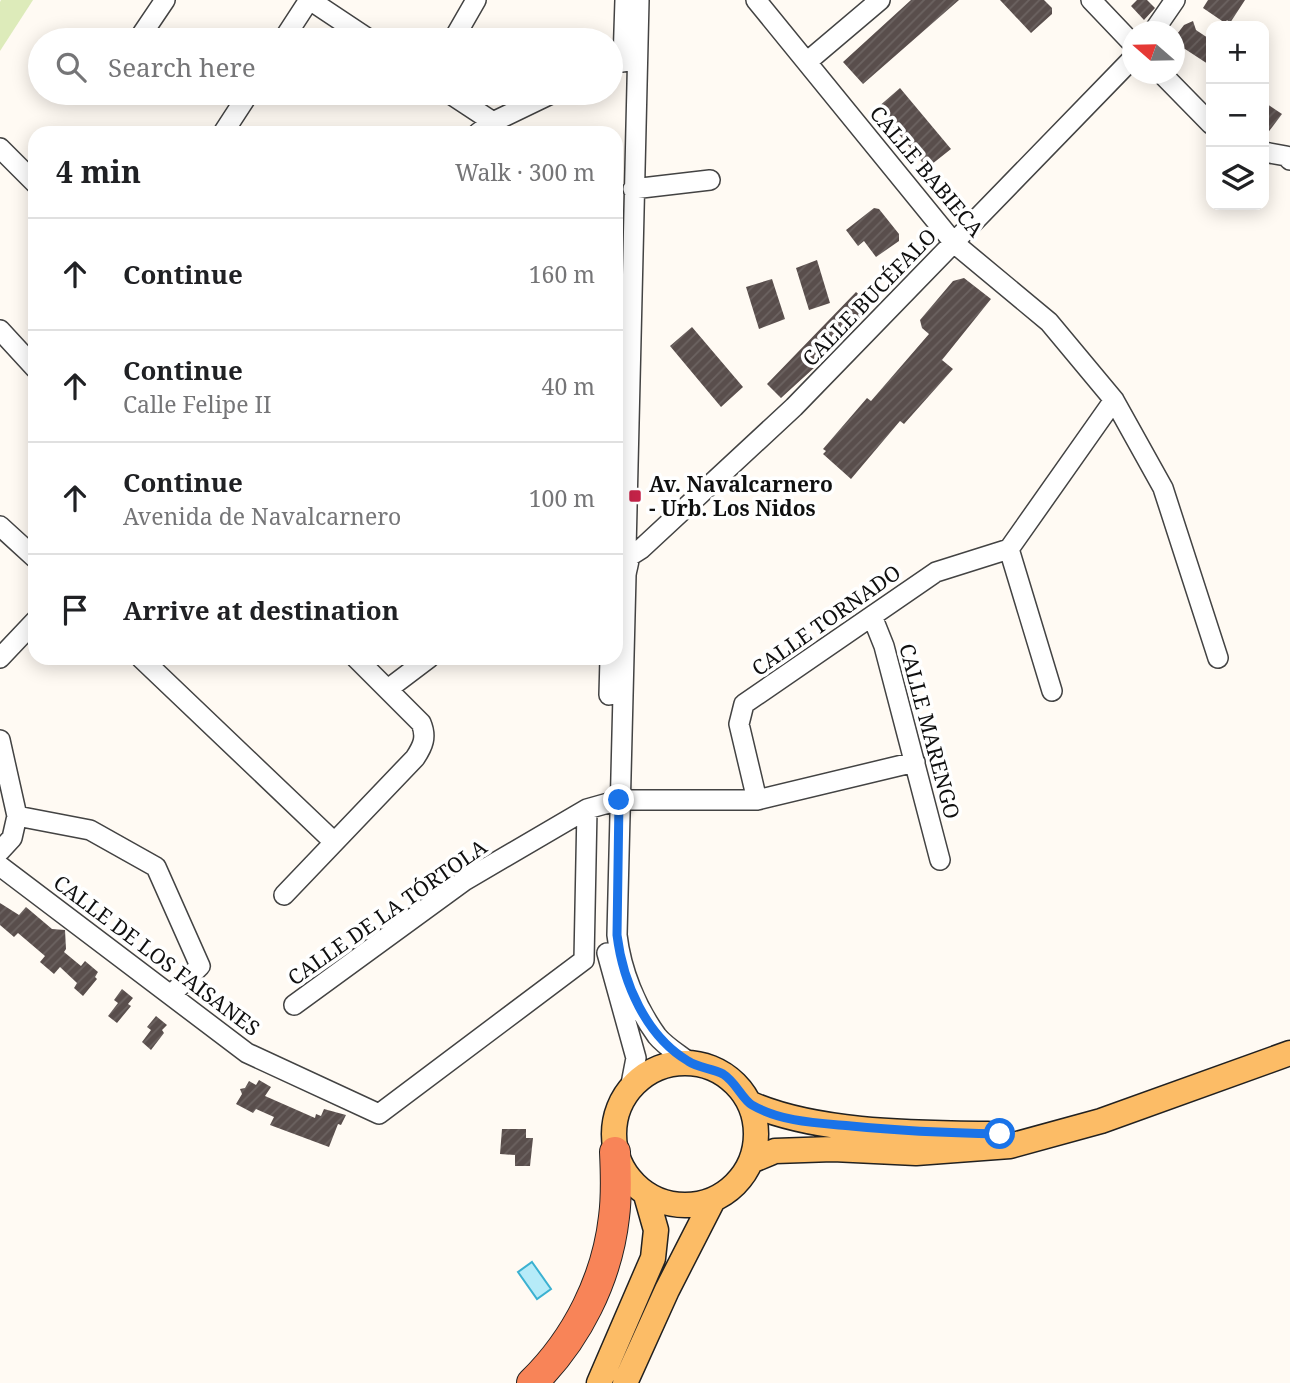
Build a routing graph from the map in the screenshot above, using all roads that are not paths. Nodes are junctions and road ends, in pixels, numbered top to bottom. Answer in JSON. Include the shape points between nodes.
{"nodes":[{"id":1,"x":165,"y":0,"type":"edge"},
{"id":2,"x":310,"y":0,"type":"edge"},
{"id":3,"x":476,"y":0,"type":"edge"},
{"id":4,"x":625,"y":0,"type":"edge"},
{"id":5,"x":639,"y":0,"type":"edge"},
{"id":6,"x":757,"y":0,"type":"edge"},
{"id":7,"x":880,"y":0,"type":"edge"},
{"id":8,"x":1091,"y":0,"type":"edge"},
{"id":9,"x":1175,"y":0,"type":"edge"},
{"id":10,"x":1161,"y":21,"type":"edge"},
{"id":11,"x":146,"y":28,"type":"edge"},
{"id":12,"x":291,"y":28,"type":"edge"},
{"id":13,"x":352,"y":28,"type":"edge"},
{"id":14,"x":460,"y":28,"type":"edge"},
{"id":15,"x":1122,"y":33,"type":"edge"},
{"id":16,"x":808,"y":61,"type":"junction"},
{"id":17,"x":623,"y":62,"type":"edge"},
{"id":18,"x":1122,"y":69,"type":"edge"},
{"id":19,"x":1172,"y":84,"type":"edge"},
{"id":20,"x":241,"y":105,"type":"edge"},
{"id":21,"x":462,"y":105,"type":"edge"},
{"id":22,"x":529,"y":105,"type":"edge"},
{"id":23,"x":623,"y":105,"type":"edge"},
{"id":24,"x":1206,"y":119,"type":"edge"},
{"id":25,"x":228,"y":126,"type":"edge"},
{"id":26,"x":485,"y":126,"type":"edge"},
{"id":27,"x":488,"y":126,"type":"edge"},
{"id":28,"x":623,"y":126,"type":"edge"},
{"id":29,"x":0,"y":148,"type":"edge"},
{"id":30,"x":1269,"y":153,"type":"edge"},
{"id":31,"x":1289,"y":155,"type":"edge"},
{"id":32,"x":28,"y":176,"type":"edge"},
{"id":33,"x":710,"y":180,"type":"dead end"},
{"id":34,"x":633,"y":190,"type":"junction"},
{"id":35,"x":954,"y":243,"type":"junction"},
{"id":36,"x":623,"y":251,"type":"edge"},
{"id":37,"x":0,"y":330,"type":"edge"},
{"id":38,"x":28,"y":360,"type":"edge"},
{"id":39,"x":1114,"y":400,"type":"junction"},
{"id":40,"x":0,"y":526,"type":"edge"},
{"id":41,"x":1009,"y":549,"type":"junction"},
{"id":42,"x":28,"y":552,"type":"edge"},
{"id":43,"x":623,"y":559,"type":"edge"},
{"id":44,"x":872,"y":616,"type":"junction"},
{"id":45,"x":28,"y":628,"type":"edge"},
{"id":46,"x":0,"y":658,"type":"edge"},
{"id":47,"x":1218,"y":658,"type":"dead end"},
{"id":48,"x":148,"y":665,"type":"edge"},
{"id":49,"x":362,"y":665,"type":"edge"},
{"id":50,"x":420,"y":665,"type":"edge"},
{"id":51,"x":610,"y":665,"type":"edge"},
{"id":52,"x":619,"y":665,"type":"edge"},
{"id":53,"x":388,"y":689,"type":"junction"},
{"id":54,"x":1052,"y":691,"type":"dead end"},
{"id":55,"x":0,"y":740,"type":"edge"},
{"id":56,"x":915,"y":762,"type":"junction"},
{"id":57,"x":757,"y":800,"type":"junction"},
{"id":58,"x":614,"y":801,"type":"junction"},
{"id":59,"x":587,"y":809,"type":"junction"},
{"id":60,"x":17,"y":816,"type":"junction"},
{"id":61,"x":334,"y":842,"type":"junction"},
{"id":62,"x":0,"y":851,"type":"edge"},
{"id":63,"x":940,"y":860,"type":"dead end"},
{"id":64,"x":0,"y":866,"type":"edge"},
{"id":65,"x":284,"y":895,"type":"dead end"},
{"id":66,"x":171,"y":995,"type":"junction"},
{"id":67,"x":294,"y":1005,"type":"dead end"},
{"id":68,"x":1290,"y":1053,"type":"edge"},
{"id":69,"x":690,"y":1063,"type":"junction"},
{"id":70,"x":630,"y":1089,"type":"junction"},
{"id":71,"x":749,"y":1103,"type":"junction"},
{"id":72,"x":1076,"y":1127,"type":"junction"},
{"id":73,"x":615,"y":1152,"type":"junction"},
{"id":74,"x":751,"y":1161,"type":"junction"},
{"id":75,"x":646,"y":1195,"type":"junction"},
{"id":76,"x":713,"y":1200,"type":"junction"},
{"id":77,"x":532,"y":1383,"type":"edge"},
{"id":78,"x":599,"y":1383,"type":"edge"},
{"id":79,"x":625,"y":1383,"type":"edge"}],
"edges":[{"from":1,"to":11,"type":"street"},
{"from":2,"to":12,"type":"street"},
{"from":2,"to":13,"type":"street"},
{"from":3,"to":14,"type":"street"},
{"from":4,"to":17,"type":"street"},
{"from":5,"to":17,"type":"street"},
{"from":6,"to":16,"type":"street","name":"CALLE BABIECA"},
{"from":7,"to":16,"type":"street"},
{"from":8,"to":15,"type":"street"},
{"from":9,"to":10,"type":"street"},
{"from":16,"to":35,"type":"street","name":"CALLE BABIECA"},
{"from":17,"to":34,"type":"street"},
{"from":18,"to":35,"type":"street","name":"CALLE BUCÉFALO"},
{"from":19,"to":24,"type":"street"},
{"from":20,"to":25,"type":"street"},
{"from":21,"to":26,"type":"street"},
{"from":22,"to":27,"type":"street"},
{"from":23,"to":28,"type":"street"},
{"from":29,"to":32,"type":"street"},
{"from":30,"to":31,"type":"street"},
{"from":33,"to":34,"type":"street"},
{"from":34,"to":36,"type":"street"},
{"from":35,"to":39,"type":"street","name":"CALLE BABIECA","via":[[1049,322]]},
{"from":35,"to":43,"type":"street","name":"CALLE BUCÉFALO","via":[[794,407],[641,549]]},
{"from":37,"to":38,"type":"street"},
{"from":39,"to":41,"type":"street"},
{"from":39,"to":47,"type":"street","name":"CALLE BABIECA","via":[[1163,488]]},
{"from":40,"to":42,"type":"street"},
{"from":41,"to":44,"type":"street","name":"CALLE TORNADO","via":[[936,572]]},
{"from":41,"to":54,"type":"street"},
{"from":44,"to":56,"type":"street","name":"CALLE MARENGO"},
{"from":44,"to":57,"type":"street","name":"CALLE TORNADO","via":[[744,704],[739,724]]},
{"from":45,"to":46,"type":"street"},
{"from":48,"to":61,"type":"street"},
{"from":49,"to":53,"type":"street"},
{"from":50,"to":53,"type":"street"},
{"from":51,"to":58,"type":"street"},
{"from":52,"to":58,"type":"street"},
{"from":53,"to":61,"type":"street","via":[[421,723],[425,733],[421,748]]},
{"from":55,"to":60,"type":"street"},
{"from":56,"to":57,"type":"street"},
{"from":56,"to":63,"type":"street","name":"CALLE MARENGO"},
{"from":57,"to":58,"type":"street","name":"CALLE DE LA TÓRTOLA"},
{"from":58,"to":59,"type":"street","name":"CALLE DE LA TÓRTOLA"},
{"from":58,"to":69,"type":"street","via":[[619,956],[636,1000],[658,1038]]},
{"from":58,"to":70,"type":"street","via":[[606,881],[607,956],[636,1058]]},
{"from":59,"to":66,"type":"street","name":"CALLE DE LOS FAISANES","via":[[584,960],[379,1114],[247,1053]]},
{"from":59,"to":67,"type":"street","name":"CALLE DE LA TÓRTOLA","via":[[464,881]]},
{"from":60,"to":62,"type":"street","via":[[12,838]]},
{"from":60,"to":66,"type":"street","via":[[89,830],[156,867],[200,966]]},
{"from":61,"to":65,"type":"street"},
{"from":64,"to":66,"type":"street","name":"CALLE DE LOS FAISANES"},
{"from":68,"to":72,"type":"main road"},
{"from":69,"to":70,"type":"main road","via":[[668,1065],[647,1074]]},
{"from":69,"to":71,"type":"main road","via":[[725,1075]]},
{"from":70,"to":73,"type":"main road","via":[[615,1118]]},
{"from":71,"to":72,"type":"main road","via":[[776,1115],[817,1123],[924,1133],[1000,1134]]},
{"from":71,"to":74,"type":"main road","via":[[755,1122]]},
{"from":72,"to":74,"type":"main road","via":[[1010,1146],[916,1153],[775,1151]]},
{"from":73,"to":75,"type":"main road","via":[[627,1176]]},
{"from":73,"to":77,"type":"highway","via":[[614,1217],[596,1288],[573,1334]]},
{"from":74,"to":76,"type":"main road","via":[[735,1184]]},
{"from":75,"to":76,"type":"main road","via":[[679,1206]]},
{"from":75,"to":78,"type":"main road","via":[[656,1230],[653,1258]]},
{"from":76,"to":79,"type":"main road"}]}
